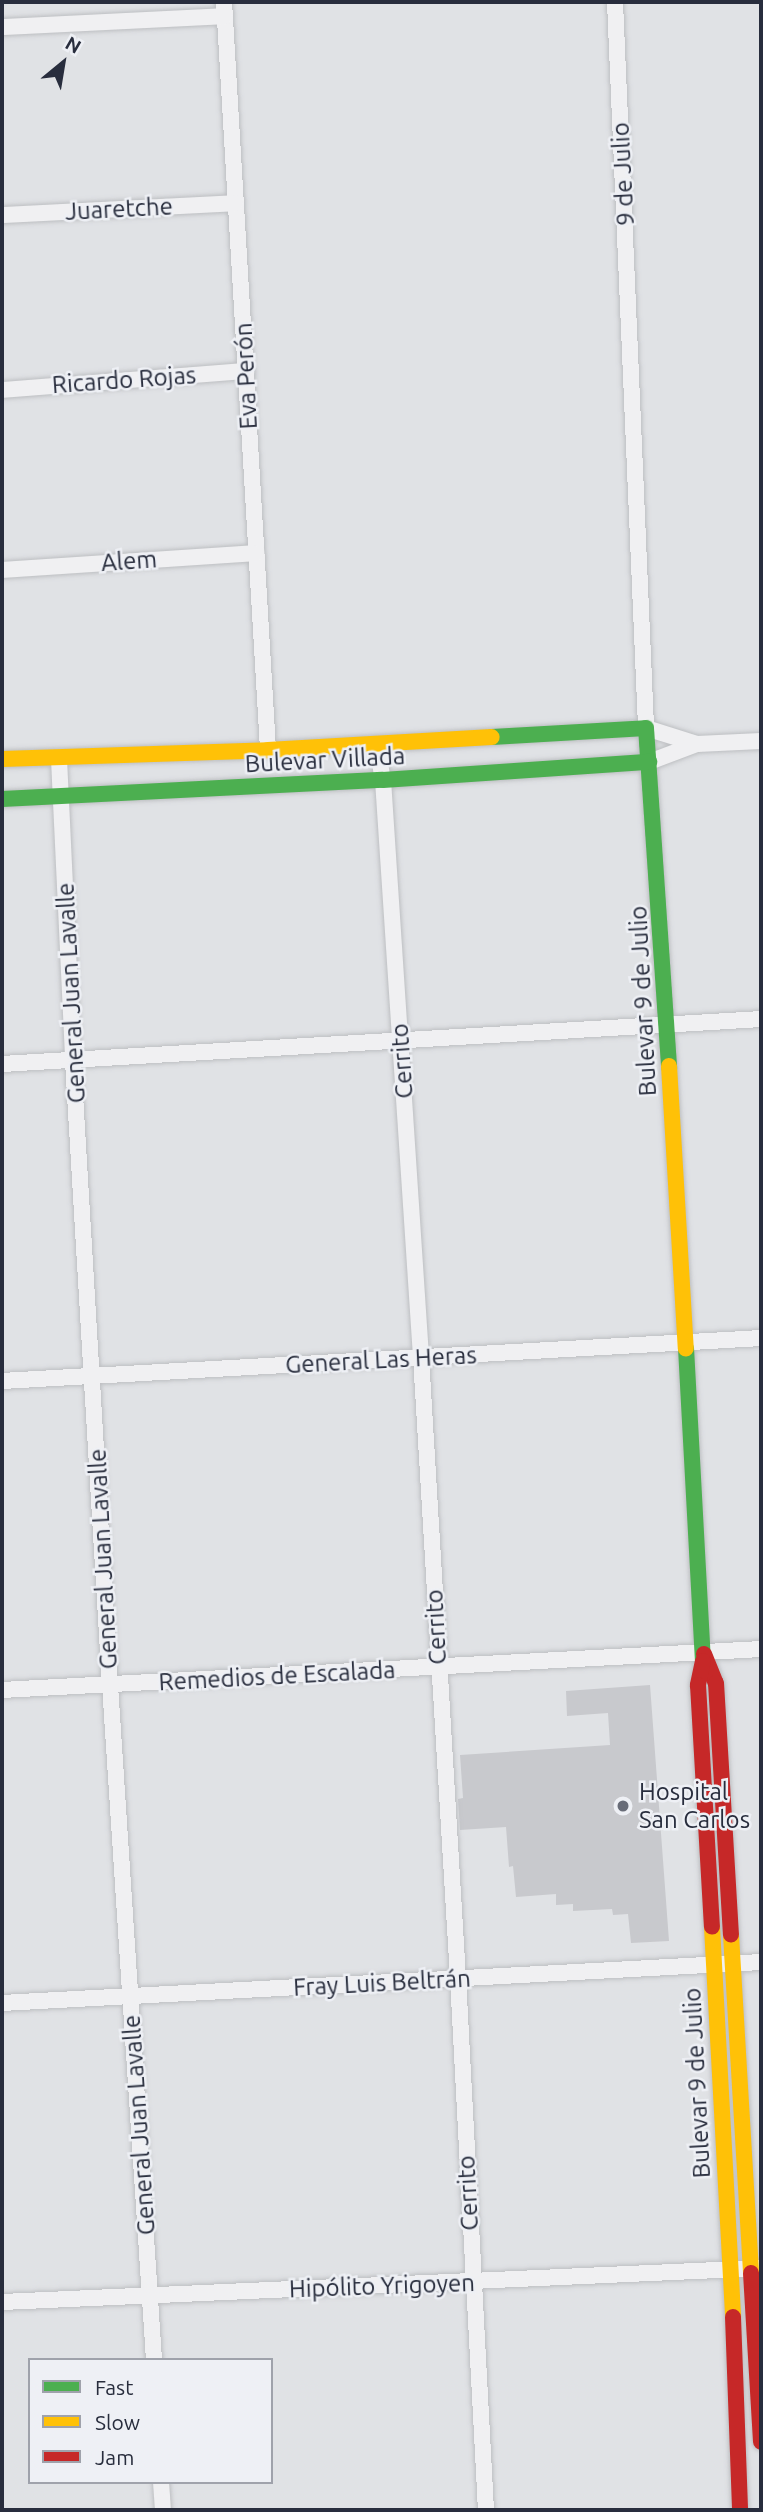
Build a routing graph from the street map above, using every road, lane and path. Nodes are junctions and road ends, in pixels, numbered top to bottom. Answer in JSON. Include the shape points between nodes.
{"nodes":[{"id":1,"x":615,"y":2,"type":"edge"},
{"id":2,"x":225,"y":9,"type":"edge"},
{"id":3,"x":2,"y":27,"type":"edge"},
{"id":4,"x":236,"y":203,"type":"junction"},
{"id":5,"x":2,"y":215,"type":"edge"},
{"id":6,"x":630,"y":347,"type":"joint"},
{"id":7,"x":246,"y":371,"type":"junction"},
{"id":8,"x":2,"y":390,"type":"edge"},
{"id":9,"x":256,"y":553,"type":"junction"},
{"id":10,"x":2,"y":570,"type":"edge"},
{"id":11,"x":646,"y":728,"type":"junction"},
{"id":12,"x":761,"y":741,"type":"edge"},
{"id":13,"x":377,"y":744,"type":"junction"},
{"id":14,"x":697,"y":744,"type":"junction"},
{"id":15,"x":268,"y":750,"type":"junction"},
{"id":16,"x":59,"y":759,"type":"junction"},
{"id":17,"x":2,"y":760,"type":"edge"},
{"id":18,"x":649,"y":762,"type":"junction"},
{"id":19,"x":383,"y":780,"type":"junction"},
{"id":20,"x":63,"y":796,"type":"junction"},
{"id":21,"x":2,"y":799,"type":"edge"},
{"id":22,"x":761,"y":1020,"type":"edge"},
{"id":23,"x":667,"y":1025,"type":"junction"},
{"id":24,"x":401,"y":1041,"type":"junction"},
{"id":25,"x":73,"y":1061,"type":"junction"},
{"id":26,"x":2,"y":1064,"type":"edge"},
{"id":27,"x":761,"y":1338,"type":"edge"},
{"id":28,"x":687,"y":1342,"type":"junction"},
{"id":29,"x":421,"y":1357,"type":"junction"},
{"id":30,"x":93,"y":1376,"type":"junction"},
{"id":31,"x":2,"y":1381,"type":"edge"},
{"id":32,"x":761,"y":1649,"type":"edge"},
{"id":33,"x":704,"y":1653,"type":"junction"},
{"id":34,"x":438,"y":1667,"type":"junction"},
{"id":35,"x":110,"y":1685,"type":"junction"},
{"id":36,"x":2,"y":1690,"type":"edge"},
{"id":37,"x":761,"y":1962,"type":"edge"},
{"id":38,"x":733,"y":1964,"type":"junction"},
{"id":39,"x":714,"y":1965,"type":"junction"},
{"id":40,"x":458,"y":1979,"type":"junction"},
{"id":41,"x":131,"y":1996,"type":"junction"},
{"id":42,"x":2,"y":2003,"type":"edge"},
{"id":43,"x":757,"y":2268,"type":"edge"},
{"id":44,"x":731,"y":2270,"type":"junction"},
{"id":45,"x":472,"y":2283,"type":"junction"},
{"id":46,"x":150,"y":2294,"type":"junction"},
{"id":47,"x":2,"y":2302,"type":"edge"},
{"id":48,"x":154,"y":2358,"type":"edge"},
{"id":49,"x":761,"y":2442,"type":"edge"},
{"id":50,"x":161,"y":2484,"type":"edge"},
{"id":51,"x":163,"y":2510,"type":"edge"},
{"id":52,"x":486,"y":2510,"type":"edge"},
{"id":53,"x":740,"y":2510,"type":"edge"}],
"edges":[{"from":1,"to":6,"type":"street","name":"9 de Julio"},
{"from":2,"to":3,"type":"street"},
{"from":2,"to":4,"type":"street","name":"Eva Perón"},
{"from":4,"to":5,"type":"street","name":"Juaretche"},
{"from":4,"to":7,"type":"street","name":"Eva Perón"},
{"from":6,"to":11,"type":"street","name":"Bulevar 9 de Julio"},
{"from":7,"to":8,"type":"street","name":"Ricardo Rojas"},
{"from":7,"to":9,"type":"street","name":"Eva Perón"},
{"from":9,"to":10,"type":"street","name":"Alem"},
{"from":9,"to":15,"type":"street","name":"Eva Perón"},
{"from":11,"to":13,"type":"main road","name":"Bulevar Villada"},
{"from":11,"to":14,"type":"street"},
{"from":11,"to":18,"type":"main road","name":"Bulevar 9 de Julio"},
{"from":12,"to":14,"type":"street"},
{"from":13,"to":15,"type":"main road","name":"Bulevar Villada"},
{"from":13,"to":19,"type":"street","name":"Cerrito"},
{"from":14,"to":18,"type":"street"},
{"from":15,"to":16,"type":"main road","name":"Bulevar Villada"},
{"from":16,"to":17,"type":"main road","name":"Bulevar Villada"},
{"from":16,"to":20,"type":"street","name":"General Juan Lavalle"},
{"from":18,"to":19,"type":"main road","name":"Bulevar Villada"},
{"from":18,"to":23,"type":"main road","name":"Bulevar 9 de Julio"},
{"from":19,"to":20,"type":"main road","name":"Bulevar Villada"},
{"from":19,"to":24,"type":"street","name":"Cerrito"},
{"from":20,"to":21,"type":"main road","name":"Bulevar Villada"},
{"from":20,"to":25,"type":"street","name":"General Juan Lavalle"},
{"from":22,"to":23,"type":"street"},
{"from":23,"to":24,"type":"street"},
{"from":23,"to":28,"type":"main road","name":"Bulevar 9 de Julio"},
{"from":24,"to":25,"type":"street"},
{"from":24,"to":29,"type":"street","name":"Cerrito"},
{"from":25,"to":26,"type":"street"},
{"from":25,"to":30,"type":"street","name":"General Juan Lavalle"},
{"from":27,"to":28,"type":"street","name":"General Las Heras"},
{"from":28,"to":29,"type":"street","name":"General Las Heras"},
{"from":28,"to":33,"type":"main road","name":"Bulevar 9 de Julio"},
{"from":29,"to":30,"type":"street","name":"General Las Heras"},
{"from":29,"to":34,"type":"street","name":"Cerrito"},
{"from":30,"to":31,"type":"street","name":"General Las Heras"},
{"from":30,"to":35,"type":"street","name":"General Juan Lavalle"},
{"from":32,"to":33,"type":"street","name":"Remedios de Escalada"},
{"from":33,"to":34,"type":"street","name":"Remedios de Escalada"},
{"from":33,"to":38,"type":"main road","name":"Bulevar 9 de Julio","via":[[716,1683]]},
{"from":33,"to":39,"type":"main road","name":"Bulevar 9 de Julio","via":[[698,1685]]},
{"from":34,"to":35,"type":"street","name":"Remedios de Escalada"},
{"from":34,"to":40,"type":"street","name":"Cerrito"},
{"from":35,"to":36,"type":"street","name":"Remedios de Escalada"},
{"from":35,"to":41,"type":"street","name":"General Juan Lavalle"},
{"from":37,"to":38,"type":"street","name":"Fray Luis Beltrán"},
{"from":38,"to":39,"type":"street","name":"Fray Luis Beltrán"},
{"from":38,"to":43,"type":"main road","name":"Bulevar 9 de Julio"},
{"from":39,"to":40,"type":"street","name":"Fray Luis Beltrán"},
{"from":39,"to":44,"type":"main road","name":"Bulevar 9 de Julio"},
{"from":40,"to":41,"type":"street","name":"Fray Luis Beltrán"},
{"from":40,"to":45,"type":"street","name":"Cerrito"},
{"from":41,"to":42,"type":"street","name":"Fray Luis Beltrán"},
{"from":41,"to":46,"type":"street","name":"General Juan Lavalle"},
{"from":43,"to":44,"type":"street","name":"Hipólito Yrigoyen"},
{"from":43,"to":49,"type":"main road","name":"Bulevar 9 de Julio"},
{"from":44,"to":45,"type":"street","name":"Hipólito Yrigoyen"},
{"from":44,"to":53,"type":"main road","name":"Bulevar 9 de Julio"},
{"from":45,"to":46,"type":"street","name":"Hipólito Yrigoyen"},
{"from":45,"to":52,"type":"street","name":"Cerrito"},
{"from":46,"to":47,"type":"street","name":"Hipólito Yrigoyen"},
{"from":46,"to":48,"type":"street","name":"General Juan Lavalle"},
{"from":50,"to":51,"type":"street"}]}
